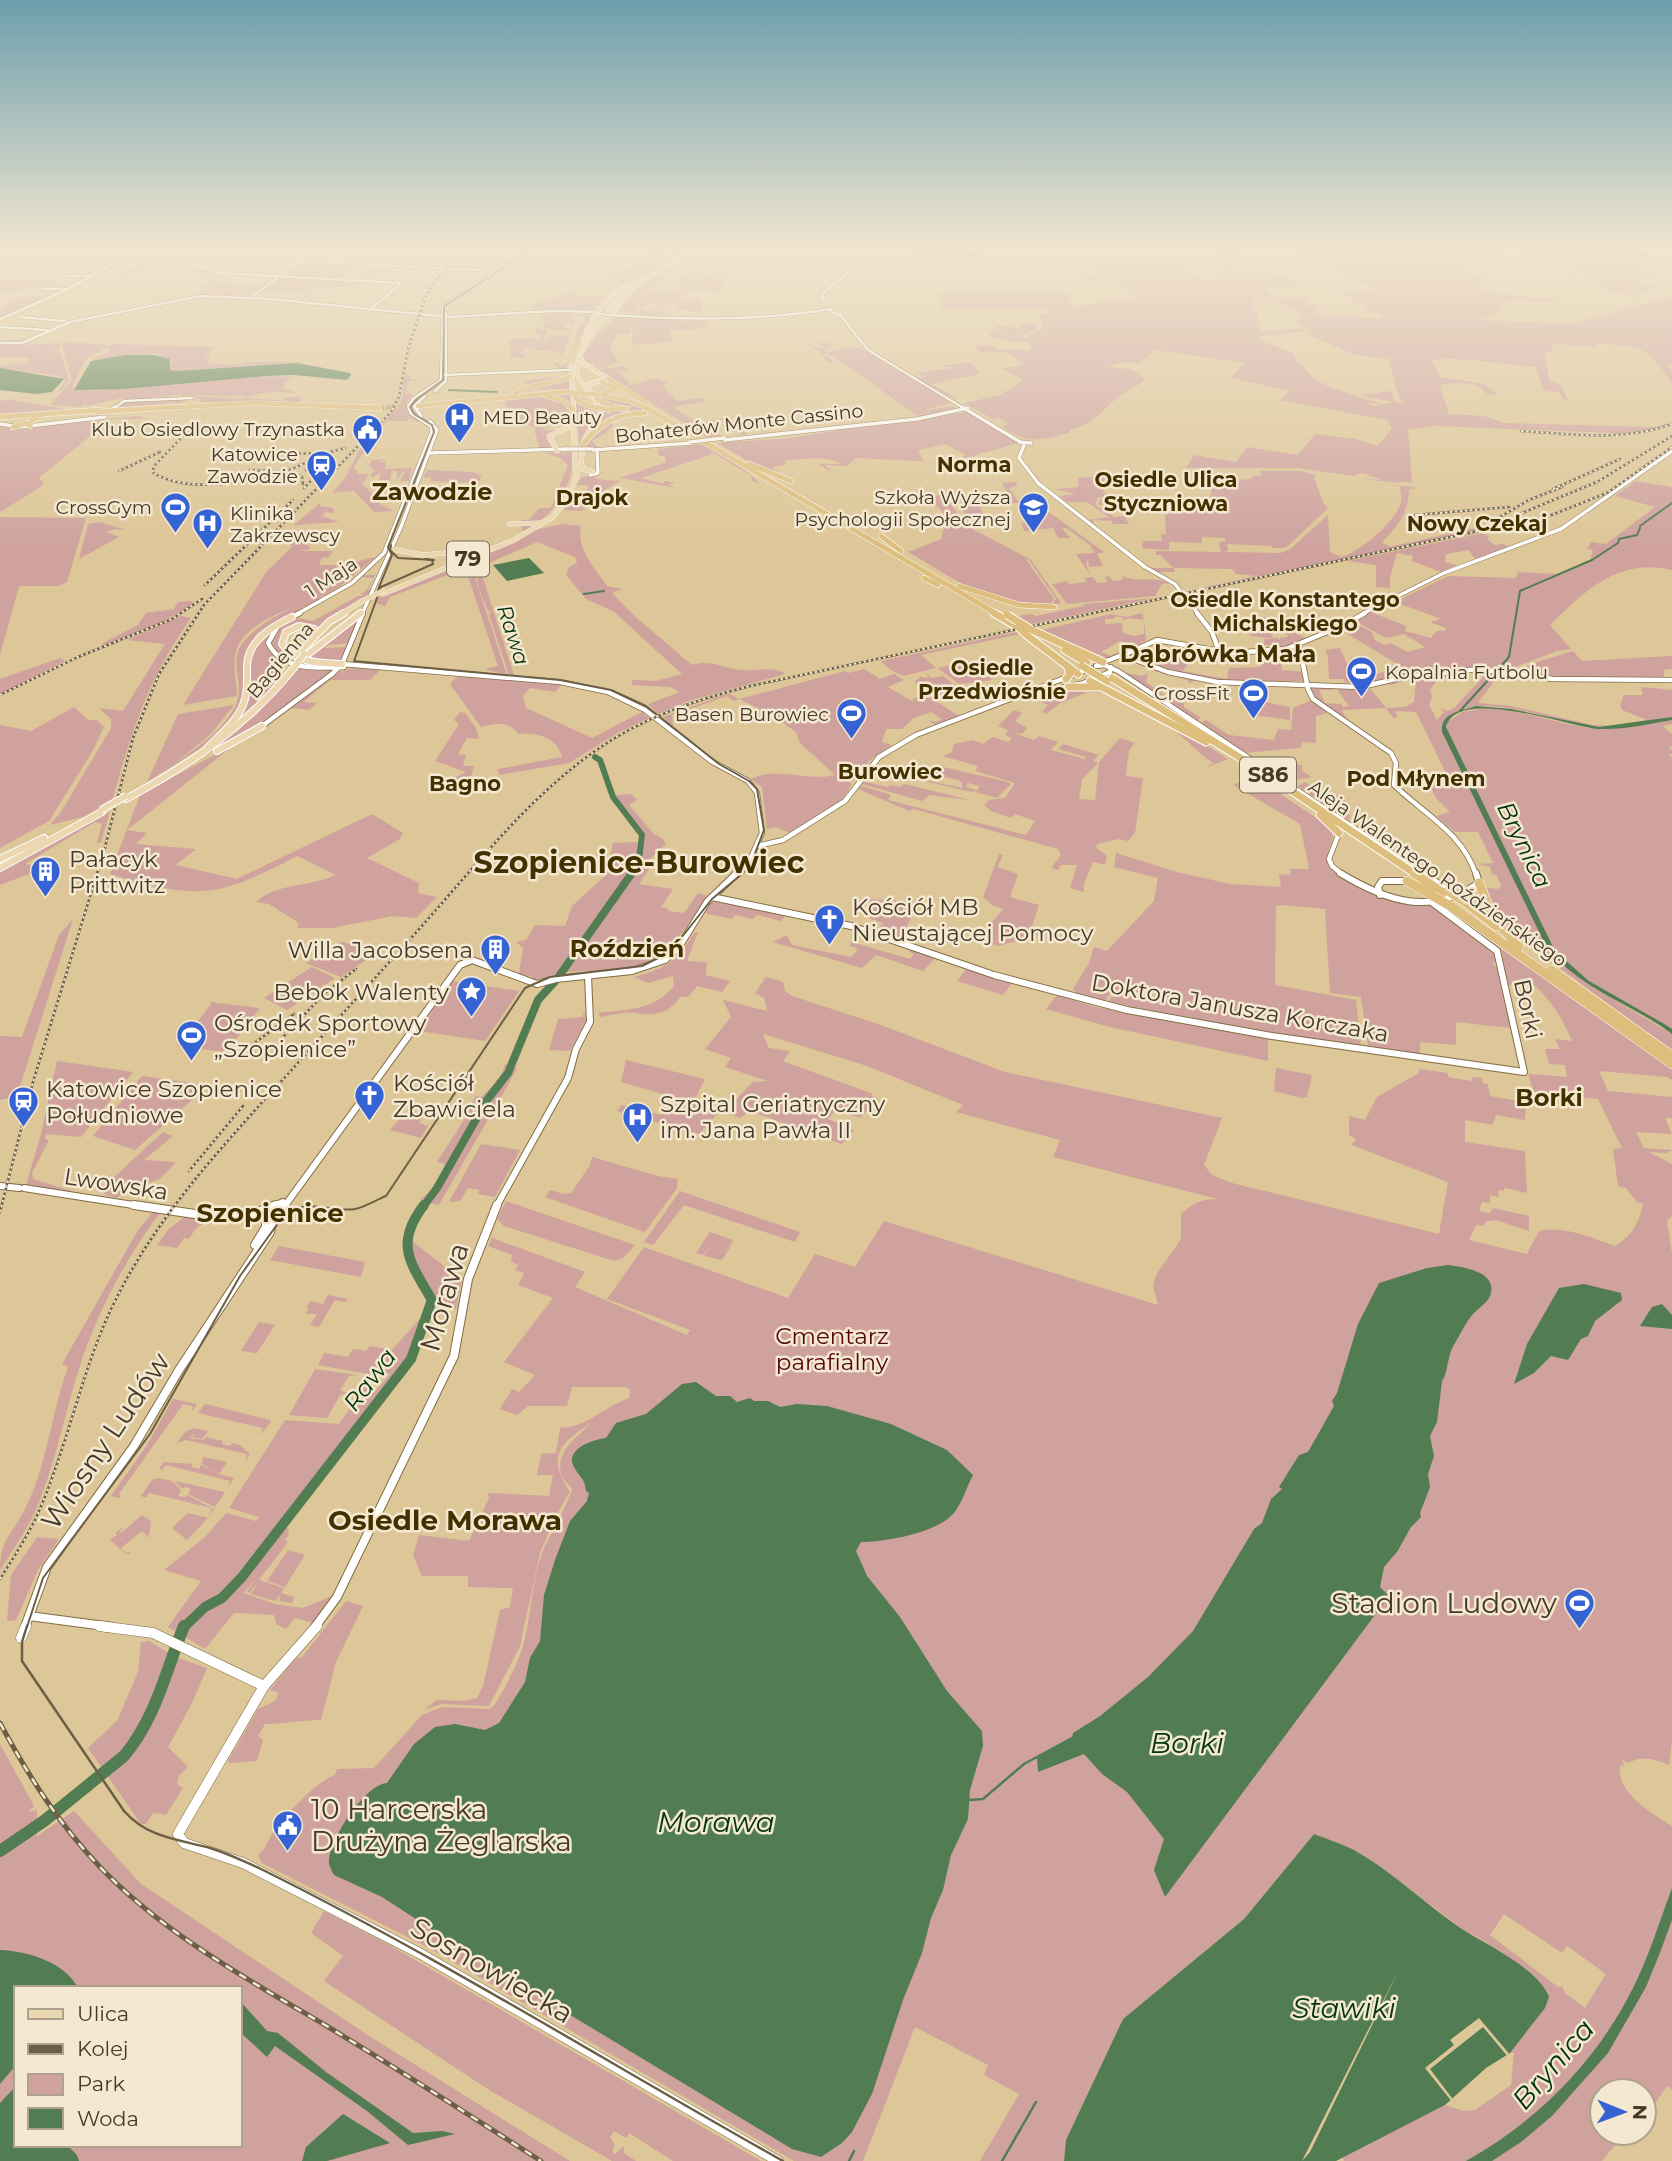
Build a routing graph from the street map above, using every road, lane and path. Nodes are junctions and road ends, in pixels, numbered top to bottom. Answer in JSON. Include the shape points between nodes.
{"nodes":[{"id":1,"x":444,"y":347,"type":"edge"},
{"id":2,"x":582,"y":347,"type":"edge"},
{"id":3,"x":583,"y":347,"type":"edge"},
{"id":4,"x":865,"y":347,"type":"edge"},
{"id":5,"x":580,"y":355,"type":"junction"},
{"id":6,"x":572,"y":359,"type":"junction"},
{"id":7,"x":569,"y":367,"type":"junction"},
{"id":8,"x":444,"y":375,"type":"junction"},
{"id":9,"x":569,"y":377,"type":"junction"},
{"id":10,"x":609,"y":379,"type":"junction"},
{"id":11,"x":602,"y":382,"type":"junction"},
{"id":12,"x":570,"y":384,"type":"junction"},
{"id":13,"x":548,"y":391,"type":"junction"},
{"id":14,"x":566,"y":391,"type":"junction"},
{"id":15,"x":574,"y":394,"type":"junction"},
{"id":16,"x":597,"y":394,"type":"junction"},
{"id":17,"x":510,"y":395,"type":"junction"},
{"id":18,"x":304,"y":400,"type":"dead end"},
{"id":19,"x":624,"y":400,"type":"junction"},
{"id":20,"x":198,"y":401,"type":"junction"},
{"id":21,"x":216,"y":402,"type":"junction"},
{"id":22,"x":208,"y":404,"type":"junction"},
{"id":23,"x":318,"y":404,"type":"junction"},
{"id":24,"x":419,"y":405,"type":"tunnel mouth"},
{"id":25,"x":169,"y":407,"type":"junction"},
{"id":26,"x":653,"y":407,"type":"junction"},
{"id":27,"x":153,"y":408,"type":"junction"},
{"id":28,"x":573,"y":408,"type":"junction"},
{"id":29,"x":126,"y":409,"type":"junction"},
{"id":30,"x":966,"y":409,"type":"junction"},
{"id":31,"x":645,"y":413,"type":"junction"},
{"id":32,"x":100,"y":414,"type":"junction"},
{"id":33,"x":56,"y":415,"type":"junction"},
{"id":34,"x":13,"y":418,"type":"junction"},
{"id":35,"x":0,"y":420,"type":"edge"},
{"id":36,"x":574,"y":420,"type":"junction"},
{"id":37,"x":30,"y":424,"type":"junction"},
{"id":38,"x":674,"y":424,"type":"junction"},
{"id":39,"x":42,"y":425,"type":"joint"},
{"id":40,"x":13,"y":426,"type":"joint"},
{"id":41,"x":576,"y":439,"type":"junction"},
{"id":42,"x":724,"y":439,"type":"junction"},
{"id":43,"x":691,"y":443,"type":"junction"},
{"id":44,"x":582,"y":446,"type":"junction"},
{"id":45,"x":529,"y":450,"type":"junction"},
{"id":46,"x":555,"y":450,"type":"junction"},
{"id":47,"x":1672,"y":451,"type":"edge"},
{"id":48,"x":427,"y":452,"type":"junction"},
{"id":49,"x":596,"y":452,"type":"junction"},
{"id":50,"x":582,"y":462,"type":"junction"},
{"id":51,"x":743,"y":462,"type":"junction"},
{"id":52,"x":594,"y":471,"type":"junction"},
{"id":53,"x":791,"y":481,"type":"dead end"},
{"id":54,"x":575,"y":482,"type":"junction"},
{"id":55,"x":765,"y":484,"type":"dead end"},
{"id":56,"x":801,"y":496,"type":"junction"},
{"id":57,"x":838,"y":520,"type":"junction"},
{"id":58,"x":540,"y":523,"type":"junction"},
{"id":59,"x":881,"y":536,"type":"dead end"},
{"id":60,"x":513,"y":538,"type":"junction"},
{"id":61,"x":859,"y":539,"type":"dead end"},
{"id":62,"x":403,"y":543,"type":"dead end"},
{"id":63,"x":388,"y":549,"type":"junction"},
{"id":64,"x":486,"y":549,"type":"junction"},
{"id":65,"x":407,"y":553,"type":"junction"},
{"id":66,"x":899,"y":553,"type":"junction"},
{"id":67,"x":913,"y":561,"type":"junction"},
{"id":68,"x":382,"y":566,"type":"junction"},
{"id":69,"x":371,"y":567,"type":"junction"},
{"id":70,"x":924,"y":578,"type":"dead end"},
{"id":71,"x":959,"y":586,"type":"junction"},
{"id":72,"x":951,"y":591,"type":"junction"},
{"id":73,"x":384,"y":592,"type":"junction"},
{"id":74,"x":943,"y":592,"type":"dead end"},
{"id":75,"x":362,"y":606,"type":"junction"},
{"id":76,"x":1054,"y":607,"type":"dead end"},
{"id":77,"x":990,"y":610,"type":"junction"},
{"id":78,"x":1004,"y":616,"type":"junction"},
{"id":79,"x":292,"y":617,"type":"junction"},
{"id":80,"x":1034,"y":634,"type":"junction"},
{"id":81,"x":311,"y":639,"type":"junction"},
{"id":82,"x":1299,"y":647,"type":"junction"},
{"id":83,"x":1080,"y":651,"type":"junction"},
{"id":84,"x":1219,"y":651,"type":"junction"},
{"id":85,"x":304,"y":654,"type":"junction"},
{"id":86,"x":347,"y":654,"type":"junction"},
{"id":87,"x":1122,"y":655,"type":"junction"},
{"id":88,"x":1113,"y":658,"type":"junction"},
{"id":89,"x":293,"y":665,"type":"junction"},
{"id":90,"x":353,"y":665,"type":"junction"},
{"id":91,"x":1108,"y":665,"type":"junction"},
{"id":92,"x":342,"y":666,"type":"junction"},
{"id":93,"x":360,"y":666,"type":"junction"},
{"id":94,"x":1096,"y":666,"type":"junction"},
{"id":95,"x":1068,"y":667,"type":"junction"},
{"id":96,"x":1078,"y":674,"type":"junction"},
{"id":97,"x":1672,"y":680,"type":"edge"},
{"id":98,"x":1090,"y":681,"type":"junction"},
{"id":99,"x":1067,"y":683,"type":"junction"},
{"id":100,"x":1108,"y":683,"type":"junction"},
{"id":101,"x":1307,"y":685,"type":"junction"},
{"id":102,"x":1181,"y":715,"type":"junction"},
{"id":103,"x":262,"y":726,"type":"joint"},
{"id":104,"x":1207,"y":739,"type":"junction"},
{"id":105,"x":204,"y":750,"type":"junction"},
{"id":106,"x":186,"y":766,"type":"junction"},
{"id":107,"x":133,"y":794,"type":"junction"},
{"id":108,"x":101,"y":811,"type":"junction"},
{"id":109,"x":1320,"y":815,"type":"junction"},
{"id":110,"x":1339,"y":833,"type":"joint"},
{"id":111,"x":759,"y":843,"type":"junction"},
{"id":112,"x":0,"y":864,"type":"edge"},
{"id":113,"x":1407,"y":881,"type":"joint"},
{"id":114,"x":1479,"y":883,"type":"junction"},
{"id":115,"x":1378,"y":887,"type":"junction"},
{"id":116,"x":1369,"y":889,"type":"junction"},
{"id":117,"x":1439,"y":894,"type":"junction"},
{"id":118,"x":1380,"y":895,"type":"junction"},
{"id":119,"x":712,"y":897,"type":"junction"},
{"id":120,"x":1459,"y":904,"type":"junction"},
{"id":121,"x":1506,"y":933,"type":"junction"},
{"id":122,"x":1519,"y":947,"type":"junction"},
{"id":123,"x":589,"y":976,"type":"junction"},
{"id":124,"x":1672,"y":1056,"type":"edge"},
{"id":125,"x":1672,"y":1064,"type":"edge"},
{"id":126,"x":1524,"y":1072,"type":"joint"},
{"id":127,"x":0,"y":1186,"type":"edge"},
{"id":128,"x":277,"y":1209,"type":"junction"},
{"id":129,"x":266,"y":1216,"type":"junction"},
{"id":130,"x":29,"y":1616,"type":"junction"},
{"id":131,"x":22,"y":1638,"type":"dead end"},
{"id":132,"x":264,"y":1686,"type":"junction"},
{"id":133,"x":178,"y":1834,"type":"joint"},
{"id":134,"x":778,"y":2161,"type":"edge"}],
"edges":[{"from":1,"to":8,"type":"street"},
{"from":2,"to":6,"type":"main road"},
{"from":3,"to":5,"type":"main road"},
{"from":4,"to":30,"type":"street"},
{"from":5,"to":10,"type":"main road","via":[[583,363]]},
{"from":5,"to":16,"type":"main road","via":[[578,375]]},
{"from":6,"to":7,"type":"main road"},
{"from":6,"to":15,"type":"main road"},
{"from":7,"to":8,"type":"street"},
{"from":7,"to":9,"type":"main road","number":"79"},
{"from":8,"to":48,"type":"street","name":"1 Maja","via":[[443,386],[414,406],[437,427]]},
{"from":8,"to":48,"type":"street","name":"1 Maja","via":[[408,405],[411,413],[432,428]]},
{"from":9,"to":12,"type":"main road","number":"79"},
{"from":9,"to":17,"type":"highway","via":[[531,384]]},
{"from":10,"to":11,"type":"main road"},
{"from":10,"to":26,"type":"highway"},
{"from":11,"to":16,"type":"main road","via":[[589,384]]},
{"from":11,"to":16,"type":"highway","via":[[616,389]]},
{"from":12,"to":13,"type":"highway","via":[[528,387]]},
{"from":12,"to":28,"type":"main road","number":"79"},
{"from":13,"to":14,"type":"highway"},
{"from":13,"to":17,"type":"highway"},
{"from":14,"to":16,"type":"highway","bridge":true},
{"from":14,"to":17,"type":"highway"},
{"from":15,"to":28,"type":"main road","name":"Bagienna"},
{"from":15,"to":31,"type":"highway","bridge":true,"via":[[592,407]]},
{"from":16,"to":19,"type":"highway","name":"Aleja Walentego Roździeńskiego"},
{"from":16,"to":19,"type":"highway","via":[[618,409],[635,405]]},
{"from":16,"to":26,"type":"highway","name":"Aleja Walentego Roździeńskiego"},
{"from":16,"to":44,"type":"main road","name":"Bagienna","number":"79","via":[[600,414]]},
{"from":17,"to":24,"type":"highway"},
{"from":17,"to":28,"type":"highway","via":[[558,399]]},
{"from":18,"to":23,"type":"highway"},
{"from":19,"to":38,"type":"highway","name":"Aleja Walentego Roździeńskiego"},
{"from":20,"to":21,"type":"highway"},
{"from":20,"to":22,"type":"highway"},
{"from":20,"to":25,"type":"highway"},
{"from":20,"to":32,"type":"street","via":[[178,396],[124,401]]},
{"from":21,"to":23,"type":"highway"},
{"from":21,"to":25,"type":"highway"},
{"from":22,"to":23,"type":"highway","via":[[380,407]]},
{"from":22,"to":27,"type":"highway"},
{"from":25,"to":27,"type":"highway"},
{"from":25,"to":29,"type":"highway"},
{"from":26,"to":51,"type":"highway","name":"Aleja Walentego Roździeńskiego"},
{"from":27,"to":29,"type":"highway"},
{"from":28,"to":36,"type":"main road","name":"Bagienna","number":"79"},
{"from":29,"to":32,"type":"highway","bridge":true},
{"from":30,"to":42,"type":"street","name":"Bohaterów Monte Cassino"},
{"from":30,"to":42,"type":"street","name":"Bohaterów Monte Cassino"},
{"from":30,"to":84,"type":"street","via":[[1023,444],[1019,458],[1035,480],[1175,585],[1213,633]]},
{"from":31,"to":38,"type":"highway"},
{"from":31,"to":44,"type":"highway","via":[[611,417]]},
{"from":32,"to":33,"type":"highway"},
{"from":32,"to":35,"type":"highway"},
{"from":32,"to":39,"type":"street"},
{"from":33,"to":34,"type":"highway"},
{"from":33,"to":37,"type":"highway","via":[[35,418]]},
{"from":34,"to":35,"type":"highway"},
{"from":34,"to":37,"type":"highway","via":[[27,419]]},
{"from":35,"to":40,"type":"street"},
{"from":36,"to":41,"type":"main road","name":"Bagienna","number":"79"},
{"from":36,"to":46,"type":"main road","via":[[550,435]]},
{"from":37,"to":39,"type":"highway"},
{"from":37,"to":40,"type":"highway"},
{"from":38,"to":51,"type":"highway","name":"Aleja Walentego Roździeńskiego","number":"S86"},
{"from":41,"to":46,"type":"main road","via":[[566,434],[552,437]]},
{"from":41,"to":58,"type":"main road","name":"Bagienna","number":"79","via":[[576,462],[565,495]]},
{"from":42,"to":43,"type":"street","name":"Bohaterów Monte Cassino","bridge":true},
{"from":43,"to":49,"type":"street","name":"Bohaterów Monte Cassino"},
{"from":43,"to":49,"type":"street","name":"Bohaterów Monte Cassino"},
{"from":44,"to":50,"type":"main road","name":"Bagienna","number":"79"},
{"from":45,"to":46,"type":"street","name":"Bohaterów Monte Cassino"},
{"from":45,"to":48,"type":"street","name":"Bohaterów Monte Cassino"},
{"from":45,"to":48,"type":"street","name":"Bohaterów Monte Cassino"},
{"from":46,"to":49,"type":"street","name":"Bohaterów Monte Cassino","bridge":true},
{"from":47,"to":82,"type":"street","via":[[1561,529],[1444,573]]},
{"from":48,"to":63,"type":"street","name":"1 Maja"},
{"from":49,"to":52,"type":"street"},
{"from":50,"to":52,"type":"main road","via":[[583,469]]},
{"from":50,"to":54,"type":"main road","name":"Bagienna","number":"79"},
{"from":51,"to":53,"type":"highway"},
{"from":51,"to":55,"type":"highway"},
{"from":51,"to":56,"type":"highway","name":"Aleja Walentego Roździeńskiego","number":"S86"},
{"from":52,"to":54,"type":"main road"},
{"from":54,"to":73,"type":"main road","name":"Bagienna","number":"79","via":[[561,509],[533,531]]},
{"from":56,"to":57,"type":"highway","name":"Aleja Walentego Roździeńskiego","number":"S86"},
{"from":56,"to":66,"type":"highway","name":"Aleja Walentego Roździeńskiego","number":"S86"},
{"from":57,"to":61,"type":"highway"},
{"from":57,"to":66,"type":"highway","name":"Aleja Walentego Roździeńskiego","number":"S86"},
{"from":58,"to":60,"type":"main road","name":"Bagienna","number":"79"},
{"from":58,"to":60,"type":"main road","via":[[511,525],[522,530]]},
{"from":59,"to":66,"type":"highway"},
{"from":60,"to":64,"type":"main road","name":"Bagienna","number":"79"},
{"from":62,"to":65,"type":"main road"},
{"from":63,"to":65,"type":"main road"},
{"from":63,"to":68,"type":"street","name":"1 Maja"},
{"from":63,"to":69,"type":"street","name":"1 Maja"},
{"from":64,"to":65,"type":"main road","via":[[453,555]]},
{"from":64,"to":73,"type":"main road","name":"Bagienna","number":"79"},
{"from":66,"to":67,"type":"highway","name":"Aleja Walentego Roździeńskiego","number":"S86"},
{"from":67,"to":71,"type":"highway","name":"Aleja Walentego Roździeńskiego","number":"S86"},
{"from":67,"to":77,"type":"highway","name":"Aleja Walentego Roździeńskiego","number":"S86"},
{"from":68,"to":69,"type":"street"},
{"from":68,"to":75,"type":"street","name":"1 Maja"},
{"from":69,"to":79,"type":"street","name":"1 Maja","via":[[346,587]]},
{"from":70,"to":72,"type":"highway"},
{"from":71,"to":76,"type":"highway","via":[[1023,609]]},
{"from":71,"to":78,"type":"highway","name":"Aleja Walentego Roździeńskiego","number":"S86"},
{"from":72,"to":74,"type":"highway"},
{"from":72,"to":77,"type":"highway"},
{"from":73,"to":75,"type":"main road","name":"Bagienna","number":"79","bridge":true},
{"from":75,"to":81,"type":"main road","name":"Bagienna","number":"79","via":[[332,619]]},
{"from":75,"to":85,"type":"main road"},
{"from":75,"to":85,"type":"main road","name":"Bagienna","number":"79","via":[[327,628]]},
{"from":75,"to":86,"type":"street","name":"1 Maja"},
{"from":77,"to":78,"type":"highway","name":"Aleja Walentego Roździeńskiego","number":"S86"},
{"from":78,"to":80,"type":"highway","name":"Aleja Walentego Roździeńskiego","number":"S86","bridge":true},
{"from":78,"to":80,"type":"highway","name":"Aleja Walentego Roździeńskiego","number":"S86","bridge":true},
{"from":79,"to":89,"type":"street","name":"1 Maja","via":[[273,631],[268,643],[275,654]]},
{"from":79,"to":105,"type":"main road","via":[[252,646],[242,709]]},
{"from":80,"to":83,"type":"highway"},
{"from":80,"to":95,"type":"highway"},
{"from":80,"to":100,"type":"highway","name":"Aleja Walentego Roździeńskiego","number":"S86","bridge":true},
{"from":81,"to":85,"type":"main road","name":"Bagienna","number":"79"},
{"from":81,"to":92,"type":"main road","via":[[314,629],[299,626],[285,633],[282,644],[298,658]]},
{"from":82,"to":84,"type":"street"},
{"from":82,"to":101,"type":"street"},
{"from":83,"to":88,"type":"highway"},
{"from":83,"to":91,"type":"highway"},
{"from":84,"to":87,"type":"street","via":[[1160,640]]},
{"from":85,"to":89,"type":"main road","name":"Bagienna","number":"79","bridge":true},
{"from":86,"to":90,"type":"street"},
{"from":86,"to":92,"type":"street","name":"1 Maja"},
{"from":87,"to":88,"type":"street"},
{"from":87,"to":91,"type":"street"},
{"from":87,"to":101,"type":"street","via":[[1202,681]]},
{"from":88,"to":91,"type":"street"},
{"from":89,"to":92,"type":"street"},
{"from":89,"to":105,"type":"main road","name":"Bagienna","number":"79","via":[[253,710]]},
{"from":89,"to":106,"type":"main road","name":"Bagienna","number":"79","via":[[239,729]]},
{"from":90,"to":92,"type":"street"},
{"from":90,"to":93,"type":"street"},
{"from":91,"to":94,"type":"street"},
{"from":91,"to":94,"type":"street","via":[[1104,665],[1115,664]]},
{"from":91,"to":98,"type":"street","via":[[1110,672]]},
{"from":91,"to":102,"type":"street","name":"Aleja Walentego Roździeńskiego"},
{"from":92,"to":93,"type":"street"},
{"from":92,"to":103,"type":"street","name":"1 Maja"},
{"from":93,"to":111,"type":"street","via":[[508,677],[586,686],[617,695],[645,709],[711,761],[754,787],[762,824]]},
{"from":94,"to":96,"type":"street"},
{"from":95,"to":96,"type":"highway"},
{"from":95,"to":99,"type":"highway"},
{"from":96,"to":98,"type":"street"},
{"from":96,"to":99,"type":"street"},
{"from":97,"to":101,"type":"street","via":[[1553,679],[1469,669],[1361,687]]},
{"from":98,"to":99,"type":"street"},
{"from":98,"to":100,"type":"highway"},
{"from":99,"to":100,"type":"highway"},
{"from":99,"to":111,"type":"street","via":[[923,731],[878,758],[845,802],[790,835],[771,844]]},
{"from":100,"to":104,"type":"highway"},
{"from":100,"to":104,"type":"highway","name":"Aleja Walentego Roździeńskiego","number":"S86"},
{"from":101,"to":114,"type":"street","via":[[1318,704],[1391,753],[1396,762],[1394,785],[1458,839]]},
{"from":102,"to":104,"type":"highway"},
{"from":102,"to":117,"type":"street","name":"Aleja Walentego Roździeńskiego","via":[[1332,811]]},
{"from":103,"to":106,"type":"main road"},
{"from":104,"to":109,"type":"highway","name":"Aleja Walentego Roździeńskiego","number":"S86"},
{"from":104,"to":117,"type":"highway","name":"Aleja Walentego Roździeńskiego","number":"S86"},
{"from":105,"to":107,"type":"main road","name":"Bagienna","number":"79"},
{"from":106,"to":107,"type":"main road","name":"Bagienna","number":"79"},
{"from":107,"to":108,"type":"main road","name":"Bagienna","number":"79","bridge":true},
{"from":108,"to":112,"type":"main road","name":"Bagienna","number":"79"},
{"from":108,"to":112,"type":"main road","name":"Bagienna","number":"79"},
{"from":109,"to":110,"type":"highway"},
{"from":109,"to":117,"type":"highway","name":"Aleja Walentego Roździeńskiego","number":"S86"},
{"from":110,"to":116,"type":"street","via":[[1330,864]]},
{"from":111,"to":119,"type":"street","via":[[745,868]]},
{"from":113,"to":115,"type":"street","via":[[1382,881]]},
{"from":113,"to":117,"type":"highway"},
{"from":114,"to":117,"type":"street","via":[[1466,892]]},
{"from":114,"to":121,"type":"highway"},
{"from":115,"to":116,"type":"street"},
{"from":115,"to":118,"type":"street"},
{"from":116,"to":118,"type":"street"},
{"from":117,"to":118,"type":"street","via":[[1408,903]]},
{"from":117,"to":120,"type":"highway","bridge":true},
{"from":117,"to":120,"type":"highway","bridge":true},
{"from":117,"to":126,"type":"street","name":"Borki","via":[[1497,951]]},
{"from":119,"to":123,"type":"street","via":[[665,960],[636,970]]},
{"from":119,"to":126,"type":"street","name":"Doktora Janusza Korczaka","via":[[852,926],[994,975],[1127,1010]]},
{"from":120,"to":121,"type":"highway"},
{"from":120,"to":122,"type":"highway","name":"Aleja Walentego Roździeńskiego"},
{"from":120,"to":125,"type":"highway","name":"Aleja Walentego Roździeńskiego"},
{"from":121,"to":122,"type":"highway"},
{"from":122,"to":124,"type":"highway","name":"Aleja Walentego Roździeńskiego"},
{"from":123,"to":128,"type":"street","name":"Wiosny Ludów","via":[[530,983],[483,964],[456,970]]},
{"from":123,"to":132,"type":"street","name":"Morawa","via":[[590,1022],[565,1084],[499,1198],[468,1279],[451,1361],[337,1597]]},
{"from":127,"to":129,"type":"street","name":"Lwowska","via":[[208,1216]]},
{"from":128,"to":129,"type":"street","name":"Wiosny Ludów"},
{"from":128,"to":129,"type":"street","name":"Lwowska","via":[[269,1207]]},
{"from":129,"to":130,"type":"street","name":"Wiosny Ludów","via":[[269,1233],[134,1447],[44,1571]]},
{"from":130,"to":131,"type":"street","name":"Wiosny Ludów"},
{"from":130,"to":132,"type":"street","via":[[150,1632]]},
{"from":132,"to":133,"type":"street","name":"Morawa"},
{"from":133,"to":134,"type":"street","name":"Sosnowiecka","via":[[184,1843],[243,1863],[401,1943]]}]}
